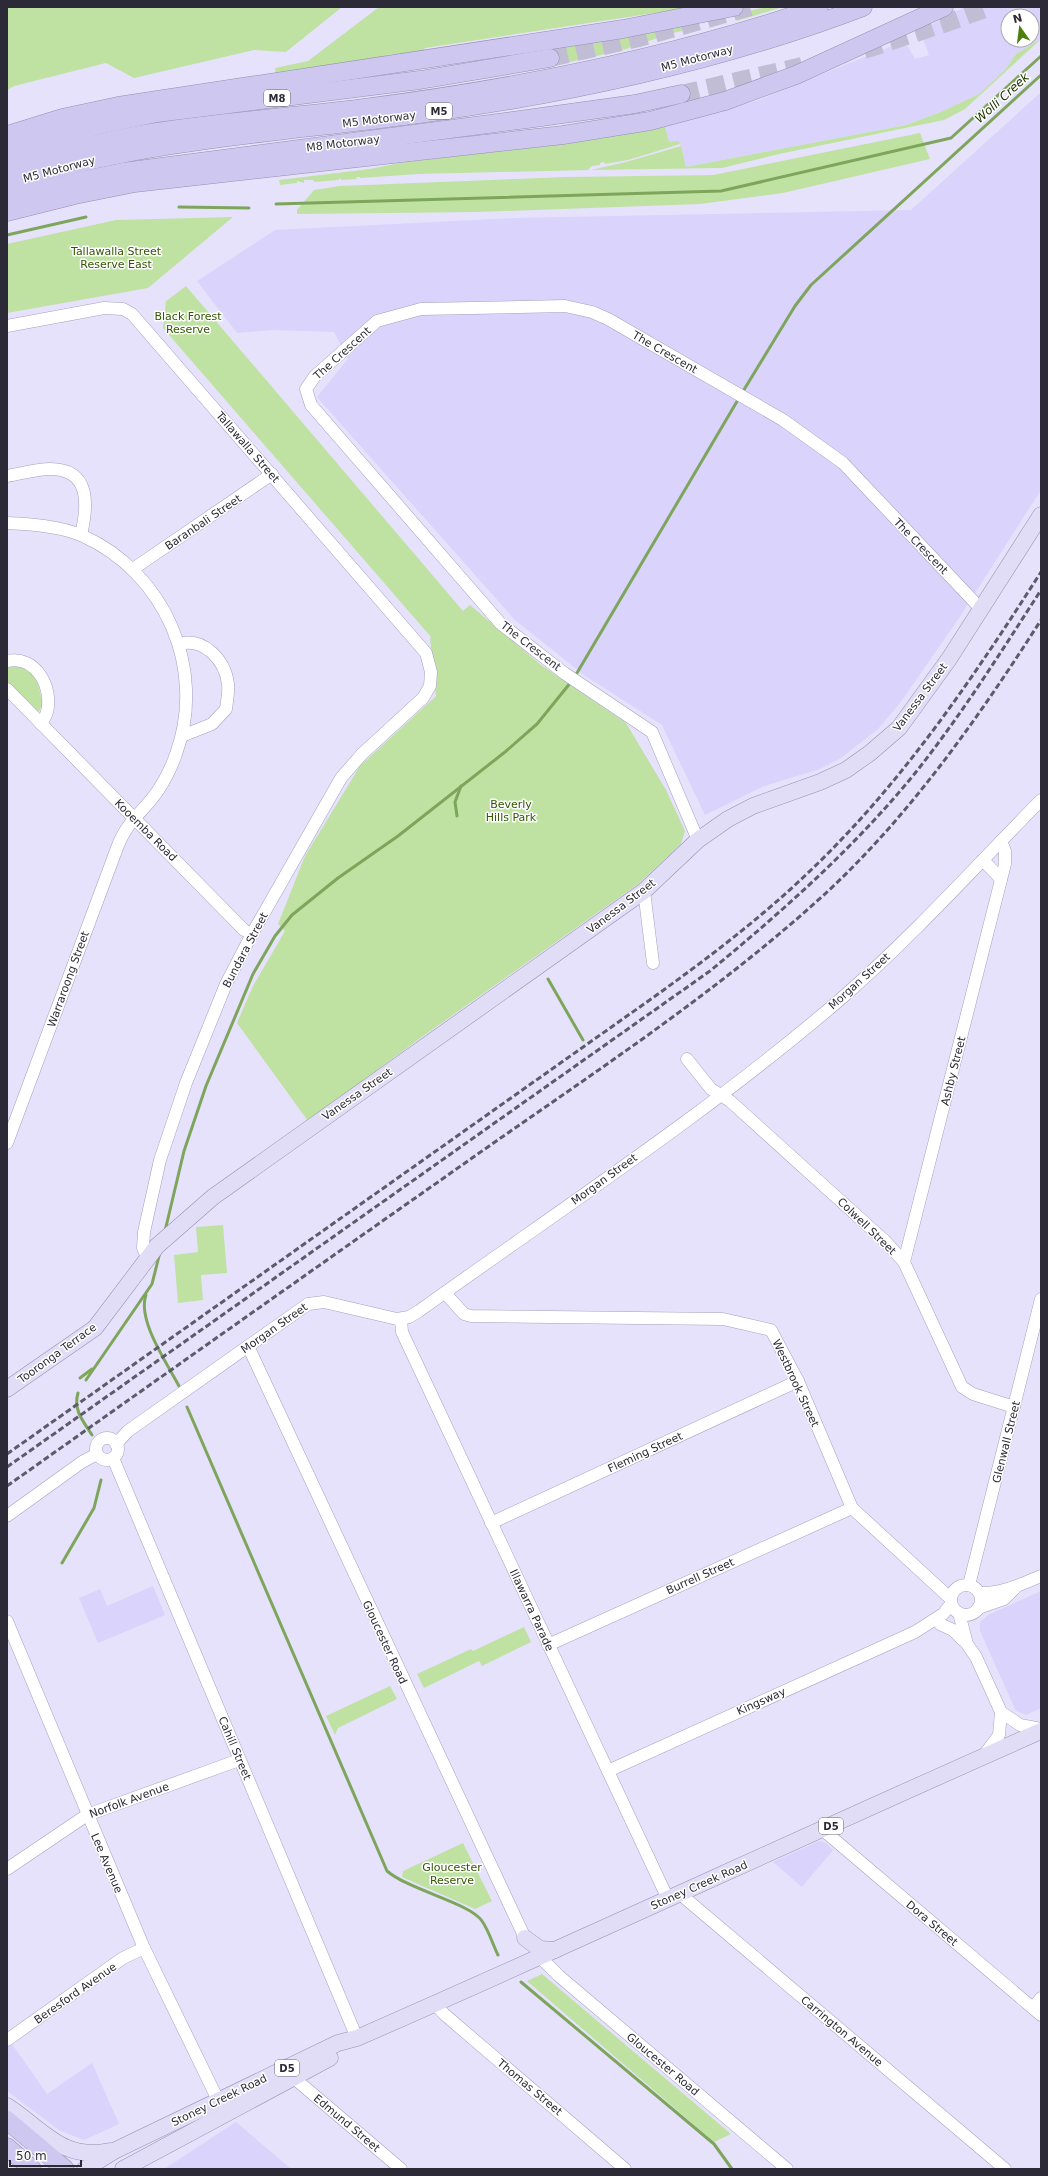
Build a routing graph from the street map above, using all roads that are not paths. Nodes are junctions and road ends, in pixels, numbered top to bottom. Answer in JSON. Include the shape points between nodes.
{"nodes":[{"id":1,"x":734,"y":7,"type":"edge"},
{"id":2,"x":819,"y":7,"type":"edge"},
{"id":3,"x":864,"y":7,"type":"edge"},
{"id":4,"x":944,"y":7,"type":"edge"},
{"id":5,"x":550,"y":58,"type":"tunnel mouth"},
{"id":6,"x":681,"y":94,"type":"tunnel mouth"},
{"id":7,"x":7,"y":135,"type":"edge"},
{"id":8,"x":7,"y":151,"type":"edge"},
{"id":9,"x":7,"y":168,"type":"edge"},
{"id":10,"x":7,"y":183,"type":"edge"},
{"id":11,"x":7,"y":200,"type":"edge"},
{"id":12,"x":7,"y":212,"type":"edge"},
{"id":13,"x":7,"y":326,"type":"edge"},
{"id":14,"x":272,"y":474,"type":"junction"},
{"id":15,"x":7,"y":476,"type":"edge"},
{"id":16,"x":1041,"y":515,"type":"edge"},
{"id":17,"x":7,"y":522,"type":"edge"},
{"id":18,"x":82,"y":535,"type":"junction"},
{"id":19,"x":134,"y":569,"type":"junction"},
{"id":20,"x":981,"y":609,"type":"junction"},
{"id":21,"x":179,"y":644,"type":"junction"},
{"id":22,"x":7,"y":660,"type":"edge"},
{"id":23,"x":430,"y":686,"type":"joint"},
{"id":24,"x":9,"y":696,"type":"edge"},
{"id":25,"x":41,"y":724,"type":"junction"},
{"id":26,"x":182,"y":736,"type":"junction"},
{"id":27,"x":1041,"y":800,"type":"edge"},
{"id":28,"x":134,"y":819,"type":"junction"},
{"id":29,"x":698,"y":840,"type":"junction"},
{"id":30,"x":1001,"y":841,"type":"junction"},
{"id":31,"x":983,"y":860,"type":"junction"},
{"id":32,"x":1001,"y":879,"type":"junction"},
{"id":33,"x":644,"y":892,"type":"junction"},
{"id":34,"x":252,"y":934,"type":"junction"},
{"id":35,"x":653,"y":962,"type":"dead end"},
{"id":36,"x":687,"y":1058,"type":"dead end"},
{"id":37,"x":721,"y":1095,"type":"junction"},
{"id":38,"x":7,"y":1144,"type":"edge"},
{"id":39,"x":152,"y":1251,"type":"junction"},
{"id":40,"x":904,"y":1262,"type":"junction"},
{"id":41,"x":445,"y":1292,"type":"junction"},
{"id":42,"x":1041,"y":1299,"type":"edge"},
{"id":43,"x":402,"y":1319,"type":"junction"},
{"id":44,"x":248,"y":1346,"type":"junction"},
{"id":45,"x":798,"y":1381,"type":"junction"},
{"id":46,"x":7,"y":1389,"type":"edge"},
{"id":47,"x":1014,"y":1408,"type":"junction"},
{"id":48,"x":116,"y":1444,"type":"junction"},
{"id":49,"x":97,"y":1454,"type":"junction"},
{"id":50,"x":113,"y":1458,"type":"junction"},
{"id":51,"x":852,"y":1508,"type":"junction"},
{"id":52,"x":7,"y":1516,"type":"edge"},
{"id":53,"x":491,"y":1523,"type":"junction"},
{"id":54,"x":1041,"y":1576,"type":"edge"},
{"id":55,"x":969,"y":1585,"type":"junction"},
{"id":56,"x":1016,"y":1587,"type":"junction"},
{"id":57,"x":980,"y":1593,"type":"junction"},
{"id":58,"x":954,"y":1603,"type":"junction"},
{"id":59,"x":975,"y":1611,"type":"junction"},
{"id":60,"x":7,"y":1621,"type":"edge"},
{"id":61,"x":940,"y":1624,"type":"junction"},
{"id":62,"x":915,"y":1632,"type":"junction"},
{"id":63,"x":10,"y":1638,"type":"edge"},
{"id":64,"x":967,"y":1644,"type":"junction"},
{"id":65,"x":548,"y":1645,"type":"junction"},
{"id":66,"x":976,"y":1657,"type":"junction"},
{"id":67,"x":1001,"y":1712,"type":"junction"},
{"id":68,"x":1041,"y":1730,"type":"edge"},
{"id":69,"x":982,"y":1757,"type":"junction"},
{"id":70,"x":239,"y":1760,"type":"junction"},
{"id":71,"x":608,"y":1771,"type":"junction"},
{"id":72,"x":87,"y":1815,"type":"junction"},
{"id":73,"x":823,"y":1830,"type":"junction"},
{"id":74,"x":7,"y":1869,"type":"edge"},
{"id":75,"x":673,"y":1896,"type":"junction"},
{"id":76,"x":525,"y":1938,"type":"junction"},
{"id":77,"x":144,"y":1948,"type":"junction"},
{"id":78,"x":555,"y":1950,"type":"junction"},
{"id":79,"x":540,"y":1957,"type":"junction"},
{"id":80,"x":523,"y":1966,"type":"junction"},
{"id":81,"x":1041,"y":1998,"type":"edge"},
{"id":82,"x":435,"y":2004,"type":"junction"},
{"id":83,"x":1037,"y":2012,"type":"edge"},
{"id":84,"x":357,"y":2038,"type":"junction"},
{"id":85,"x":7,"y":2040,"type":"edge"},
{"id":86,"x":294,"y":2078,"type":"junction"},
{"id":87,"x":218,"y":2100,"type":"junction"},
{"id":88,"x":7,"y":2106,"type":"edge"},
{"id":89,"x":7,"y":2120,"type":"edge"},
{"id":90,"x":116,"y":2150,"type":"junction"},
{"id":91,"x":65,"y":2169,"type":"edge"},
{"id":92,"x":85,"y":2169,"type":"edge"},
{"id":93,"x":123,"y":2169,"type":"edge"},
{"id":94,"x":401,"y":2169,"type":"edge"},
{"id":95,"x":625,"y":2169,"type":"edge"},
{"id":96,"x":787,"y":2169,"type":"edge"},
{"id":97,"x":1005,"y":2169,"type":"edge"}],
"edges":[{"from":1,"to":7,"type":"highway","via":[[623,29],[118,106],[62,118]]},
{"from":2,"to":9,"type":"highway","name":"M5 Motorway","number":"M5","via":[[698,43],[536,82],[363,108],[157,132]]},
{"from":3,"to":10,"type":"highway","name":"M5 Motorway","number":"M5","via":[[789,33],[705,57],[541,95],[418,114],[160,146],[74,164]]},
{"from":4,"to":12,"type":"highway","via":[[796,75],[725,101],[650,121],[564,135],[135,183]]},
{"from":5,"to":8,"type":"highway","number":"M8","via":[[420,80],[157,113],[94,126]]},
{"from":6,"to":11,"type":"highway","name":"M8 Motorway","via":[[635,104],[123,172],[64,184]]},
{"from":13,"to":14,"type":"street","name":"Tallawalla Street","via":[[104,308],[123,309],[132,314]]},
{"from":14,"to":19,"type":"street","name":"Baranbali Street"},
{"from":14,"to":23,"type":"street","name":"Tallawalla Street","via":[[426,653]]},
{"from":15,"to":18,"type":"street","via":[[49,469],[65,471],[78,479],[87,500]]},
{"from":16,"to":20,"type":"main road","name":"Vanessa Street"},
{"from":17,"to":18,"type":"street","name":"Warraroong Street"},
{"from":18,"to":19,"type":"street","name":"Warraroong Street"},
{"from":19,"to":21,"type":"street","name":"Warraroong Street","via":[[171,622]]},
{"from":20,"to":29,"type":"main road","name":"Vanessa Street","via":[[915,708],[899,728],[870,754],[846,770],[820,782],[753,806],[728,819]]},
{"from":20,"to":29,"type":"street","name":"The Crescent","via":[[842,463],[783,420],[608,319],[592,312],[565,306],[421,309],[376,322],[315,376],[306,389],[311,405],[500,623],[568,675],[652,732]]},
{"from":21,"to":26,"type":"street","name":"Warraroong Street","via":[[184,663],[186,694]]},
{"from":21,"to":26,"type":"street","via":[[188,642],[202,645],[220,659],[228,684],[226,708],[212,724]]},
{"from":22,"to":25,"type":"street","via":[[13,659],[32,665],[42,676],[48,695],[47,712]]},
{"from":23,"to":34,"type":"street","name":"Bundara Street","via":[[423,698],[362,754],[342,778]]},
{"from":24,"to":25,"type":"street","name":"Kooemba Road"},
{"from":25,"to":28,"type":"street","name":"Kooemba Road"},
{"from":26,"to":28,"type":"street","name":"Warraroong Street","via":[[159,789]]},
{"from":27,"to":30,"type":"street","name":"Morgan Street"},
{"from":28,"to":34,"type":"street","name":"Kooemba Road","via":[[244,930]]},
{"from":28,"to":38,"type":"street","name":"Warraroong Street","via":[[123,832]]},
{"from":29,"to":33,"type":"main road","name":"Vanessa Street"},
{"from":30,"to":31,"type":"street","name":"Morgan Street"},
{"from":30,"to":32,"type":"street","name":"Ashby Street","via":[[1006,857]]},
{"from":31,"to":32,"type":"street"},
{"from":31,"to":37,"type":"street","name":"Morgan Street","via":[[842,998]]},
{"from":32,"to":40,"type":"street","name":"Ashby Street"},
{"from":33,"to":35,"type":"street"},
{"from":33,"to":39,"type":"main road","name":"Vanessa Street","via":[[228,1186]]},
{"from":34,"to":39,"type":"street","name":"Bundara Street","via":[[211,1020],[162,1153],[144,1232],[143,1248]]},
{"from":36,"to":37,"type":"street","name":"Colwell Street","via":[[711,1088]]},
{"from":37,"to":40,"type":"street","name":"Colwell Street","via":[[885,1241]]},
{"from":37,"to":41,"type":"street","name":"Morgan Street"},
{"from":39,"to":46,"type":"main road","name":"Tooronga Terrace","via":[[95,1328]]},
{"from":40,"to":47,"type":"street","name":"Colwell Street","via":[[962,1387],[973,1394]]},
{"from":41,"to":43,"type":"street","name":"Morgan Street","via":[[420,1311]]},
{"from":41,"to":45,"type":"street","name":"Westbrook Street","via":[[464,1314],[471,1316],[723,1319],[771,1330]]},
{"from":42,"to":47,"type":"street","name":"Glenwall Street"},
{"from":43,"to":44,"type":"street","name":"Morgan Street","via":[[316,1302],[297,1311]]},
{"from":43,"to":53,"type":"street","name":"Illawarra Parade","via":[[402,1332]]},
{"from":44,"to":48,"type":"street","name":"Morgan Street","via":[[128,1432]]},
{"from":44,"to":76,"type":"street","name":"Gloucester Road"},
{"from":45,"to":51,"type":"street","name":"Westbrook Street"},
{"from":45,"to":53,"type":"street","name":"Fleming Street"},
{"from":47,"to":55,"type":"street","name":"Glenwall Street"},
{"from":48,"to":49,"type":"street","via":[[111,1440],[101,1440],[97,1446]]},
{"from":48,"to":50,"type":"street","via":[[118,1450]]},
{"from":49,"to":50,"type":"street","via":[[103,1459]]},
{"from":49,"to":52,"type":"street"},
{"from":50,"to":70,"type":"street","name":"Cahill Street"},
{"from":51,"to":58,"type":"street","name":"Westbrook Street","via":[[936,1585],[949,1590]]},
{"from":51,"to":65,"type":"street","name":"Burrell Street"},
{"from":53,"to":65,"type":"street","name":"Illawarra Parade"},
{"from":54,"to":56,"type":"street"},
{"from":55,"to":57,"type":"street"},
{"from":55,"to":58,"type":"street","via":[[959,1586]]},
{"from":56,"to":57,"type":"street","via":[[989,1594]]},
{"from":56,"to":59,"type":"street","via":[[1004,1599]]},
{"from":57,"to":59,"type":"street","via":[[981,1598]]},
{"from":58,"to":59,"type":"street","via":[[966,1615]]},
{"from":58,"to":61,"type":"street","name":"Kingsway"},
{"from":58,"to":62,"type":"street","name":"Kingsway","via":[[943,1614]]},
{"from":58,"to":64,"type":"street"},
{"from":59,"to":66,"type":"street","via":[[970,1628]]},
{"from":60,"to":63,"type":"street","name":"Lee Avenue"},
{"from":61,"to":62,"type":"street","name":"Kingsway","via":[[931,1629]]},
{"from":61,"to":64,"type":"street","via":[[957,1632]]},
{"from":62,"to":71,"type":"street","name":"Kingsway"},
{"from":63,"to":72,"type":"street","name":"Lee Avenue"},
{"from":64,"to":66,"type":"street"},
{"from":65,"to":71,"type":"street","name":"Illawarra Parade"},
{"from":66,"to":67,"type":"street"},
{"from":67,"to":68,"type":"street","via":[[1020,1725]]},
{"from":67,"to":69,"type":"street","via":[[997,1740]]},
{"from":68,"to":69,"type":"main road","name":"Stoney Creek Road","number":"D5"},
{"from":69,"to":73,"type":"main road","name":"Stoney Creek Road","number":"D5"},
{"from":70,"to":72,"type":"street","name":"Norfolk Avenue"},
{"from":70,"to":84,"type":"street","name":"Cahill Street"},
{"from":71,"to":75,"type":"street","name":"Illawarra Parade"},
{"from":72,"to":74,"type":"street","name":"Norfolk Avenue"},
{"from":72,"to":77,"type":"street","name":"Lee Avenue"},
{"from":73,"to":75,"type":"main road","name":"Stoney Creek Road","number":"D5"},
{"from":73,"to":83,"type":"street","name":"Dora Street"},
{"from":75,"to":78,"type":"main road","name":"Stoney Creek Road","number":"D5"},
{"from":75,"to":97,"type":"street","name":"Carrington Avenue"},
{"from":76,"to":78,"type":"main road","via":[[540,1949]]},
{"from":76,"to":80,"type":"main road"},
{"from":77,"to":85,"type":"street","name":"Beresford Avenue","via":[[123,1958]]},
{"from":77,"to":87,"type":"street","name":"Lee Avenue"},
{"from":78,"to":79,"type":"main road","name":"Stoney Creek Road","number":"D5"},
{"from":79,"to":80,"type":"main road","name":"Stoney Creek Road","number":"D5"},
{"from":79,"to":96,"type":"street","name":"Gloucester Road","via":[[559,1976]]},
{"from":80,"to":82,"type":"main road","name":"Stoney Creek Road","number":"D5"},
{"from":81,"to":83,"type":"street"},
{"from":82,"to":84,"type":"main road","name":"Stoney Creek Road","number":"D5"},
{"from":82,"to":95,"type":"street","name":"Thomas Street"},
{"from":84,"to":86,"type":"main road","name":"Stoney Creek Road","number":"D5","via":[[343,2051]]},
{"from":84,"to":87,"type":"main road","name":"Stoney Creek Road","number":"D5","via":[[338,2043]]},
{"from":86,"to":93,"type":"main road","name":"Stoney Creek Road","number":"D5"},
{"from":86,"to":94,"type":"street","name":"Edmund Street"},
{"from":87,"to":90,"type":"main road","name":"Stoney Creek Road","number":"D5"},
{"from":88,"to":90,"type":"main road","via":[[62,2146],[75,2152],[96,2154]]},
{"from":89,"to":91,"type":"highway"},
{"from":90,"to":92,"type":"main road","name":"Stoney Creek Road","number":"D5"}]}
